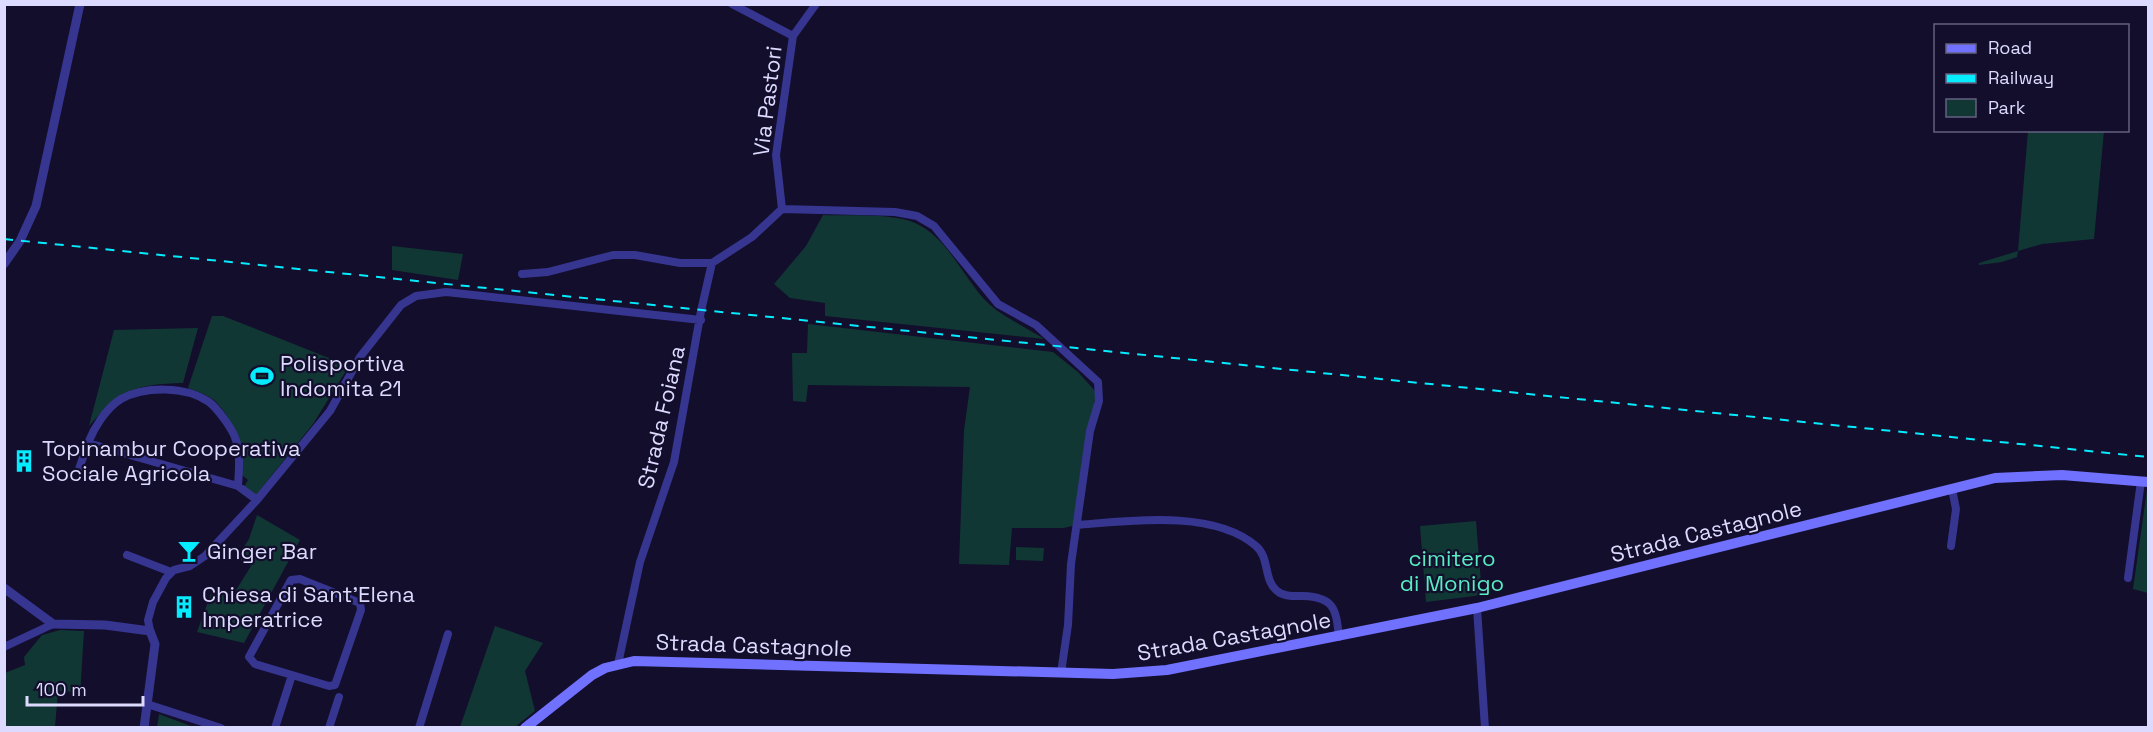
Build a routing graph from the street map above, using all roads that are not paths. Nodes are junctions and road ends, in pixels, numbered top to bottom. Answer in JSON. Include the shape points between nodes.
{"nodes":[{"id":1,"x":80,"y":4,"type":"edge"},
{"id":2,"x":732,"y":4,"type":"edge"},
{"id":3,"x":816,"y":4,"type":"edge"},
{"id":4,"x":793,"y":36,"type":"junction"},
{"id":5,"x":782,"y":209,"type":"junction"},
{"id":6,"x":712,"y":263,"type":"junction"},
{"id":7,"x":4,"y":264,"type":"edge"},
{"id":8,"x":522,"y":274,"type":"dead end"},
{"id":9,"x":701,"y":320,"type":"junction"},
{"id":10,"x":88,"y":443,"type":"junction"},
{"id":11,"x":80,"y":469,"type":"dead end"},
{"id":12,"x":2145,"y":481,"type":"edge"},
{"id":13,"x":238,"y":486,"type":"junction"},
{"id":14,"x":1952,"y":489,"type":"junction"},
{"id":15,"x":257,"y":500,"type":"junction"},
{"id":16,"x":1077,"y":525,"type":"junction"},
{"id":17,"x":1951,"y":546,"type":"dead end"},
{"id":18,"x":127,"y":555,"type":"dead end"},
{"id":19,"x":171,"y":572,"type":"junction"},
{"id":20,"x":2128,"y":578,"type":"dead end"},
{"id":21,"x":4,"y":588,"type":"edge"},
{"id":22,"x":1477,"y":608,"type":"junction"},
{"id":23,"x":53,"y":624,"type":"junction"},
{"id":24,"x":150,"y":631,"type":"junction"},
{"id":25,"x":448,"y":634,"type":"dead end"},
{"id":26,"x":1339,"y":637,"type":"junction"},
{"id":27,"x":4,"y":647,"type":"edge"},
{"id":28,"x":618,"y":664,"type":"junction"},
{"id":29,"x":1061,"y":673,"type":"junction"},
{"id":30,"x":292,"y":675,"type":"junction"},
{"id":31,"x":339,"y":697,"type":"dead end"},
{"id":32,"x":147,"y":704,"type":"junction"},
{"id":33,"x":144,"y":728,"type":"edge"},
{"id":34,"x":221,"y":728,"type":"edge"},
{"id":35,"x":275,"y":728,"type":"edge"},
{"id":36,"x":329,"y":728,"type":"edge"},
{"id":37,"x":419,"y":728,"type":"edge"},
{"id":38,"x":525,"y":728,"type":"edge"},
{"id":39,"x":1485,"y":728,"type":"edge"}],
"edges":[{"from":1,"to":7,"type":"street","via":[[36,206]]},
{"from":2,"to":4,"type":"street"},
{"from":3,"to":4,"type":"street","name":"Via Pastori"},
{"from":4,"to":5,"type":"street","name":"Via Pastori","via":[[776,155]]},
{"from":5,"to":6,"type":"street","via":[[752,237]]},
{"from":5,"to":16,"type":"street","via":[[917,216],[934,226],[998,304],[1036,325],[1065,355],[1092,375],[1100,391],[1090,431]]},
{"from":6,"to":8,"type":"street","via":[[613,255],[548,272]]},
{"from":6,"to":9,"type":"street","name":"Strada Foiana"},
{"from":9,"to":15,"type":"street","via":[[446,292],[416,296],[401,305],[360,357],[330,411]]},
{"from":9,"to":28,"type":"street","name":"Strada Foiana","via":[[674,462],[640,562]]},
{"from":10,"to":11,"type":"street"},
{"from":10,"to":13,"type":"street"},
{"from":10,"to":13,"type":"street","via":[[95,426],[119,400],[146,389],[183,392],[210,402],[235,435]]},
{"from":12,"to":14,"type":"main road","name":"Strada Castagnole","via":[[2034,474],[1995,478]]},
{"from":12,"to":20,"type":"street"},
{"from":13,"to":15,"type":"street"},
{"from":14,"to":17,"type":"street","via":[[1956,509]]},
{"from":14,"to":22,"type":"main road","name":"Strada Castagnole"},
{"from":15,"to":19,"type":"street","via":[[205,556]]},
{"from":16,"to":26,"type":"street","via":[[1176,519],[1237,535],[1262,553],[1269,582],[1277,591],[1289,596],[1317,597],[1331,604]]},
{"from":16,"to":29,"type":"street"},
{"from":18,"to":19,"type":"street"},
{"from":19,"to":24,"type":"street","via":[[153,602],[148,620]]},
{"from":21,"to":23,"type":"street"},
{"from":22,"to":26,"type":"main road","name":"Strada Castagnole"},
{"from":22,"to":39,"type":"street"},
{"from":23,"to":24,"type":"street"},
{"from":23,"to":27,"type":"street"},
{"from":24,"to":32,"type":"street","via":[[155,644]]},
{"from":25,"to":37,"type":"street"},
{"from":26,"to":29,"type":"main road","name":"Strada Castagnole","via":[[1151,673]]},
{"from":28,"to":29,"type":"main road","name":"Strada Castagnole","via":[[712,662]]},
{"from":28,"to":38,"type":"main road","name":"Strada Castagnole","via":[[578,685]]},
{"from":30,"to":30,"type":"street","via":[[335,685],[360,603],[300,579],[291,580],[249,657],[255,664]]},
{"from":30,"to":35,"type":"street"},
{"from":31,"to":36,"type":"street"},
{"from":32,"to":33,"type":"street"},
{"from":32,"to":34,"type":"street"}]}
